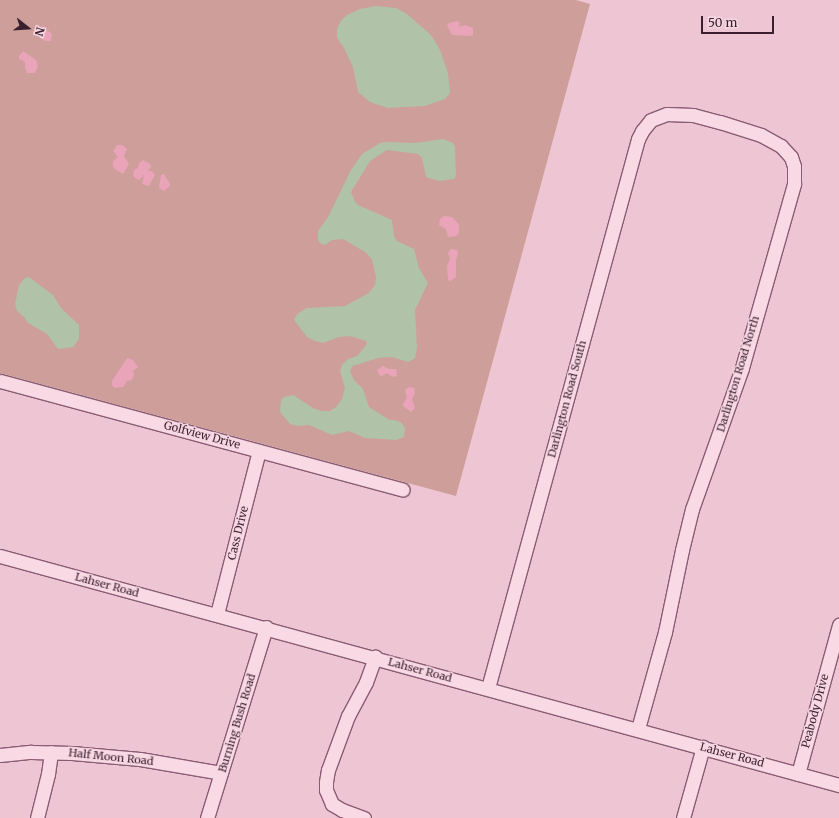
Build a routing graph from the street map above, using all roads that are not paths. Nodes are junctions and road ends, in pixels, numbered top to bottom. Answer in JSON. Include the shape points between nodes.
{"nodes":[{"id":1,"x":658,"y":116,"type":"joint"},
{"id":2,"x":0,"y":381,"type":"edge"},
{"id":3,"x":259,"y":451,"type":"junction"},
{"id":4,"x":403,"y":490,"type":"dead end"},
{"id":5,"x":0,"y":556,"type":"edge"},
{"id":6,"x":217,"y":614,"type":"junction"},
{"id":7,"x":839,"y":626,"type":"edge"},
{"id":8,"x":266,"y":627,"type":"junction"},
{"id":9,"x":375,"y":657,"type":"junction"},
{"id":10,"x":488,"y":688,"type":"junction"},
{"id":11,"x":638,"y":729,"type":"junction"},
{"id":12,"x":703,"y":747,"type":"junction"},
{"id":13,"x":51,"y":752,"type":"junction"},
{"id":14,"x":0,"y":755,"type":"edge"},
{"id":15,"x":221,"y":773,"type":"junction"},
{"id":16,"x":798,"y":774,"type":"junction"},
{"id":17,"x":839,"y":785,"type":"edge"},
{"id":18,"x":37,"y":818,"type":"edge"},
{"id":19,"x":207,"y":818,"type":"edge"},
{"id":20,"x":364,"y":818,"type":"edge"},
{"id":21,"x":683,"y":818,"type":"edge"}],
"edges":[{"from":1,"to":10,"type":"street","name":"Darlington Road South","via":[[646,125],[635,148]]},
{"from":1,"to":11,"type":"street","name":"Darlington Road North","via":[[674,113],[693,115],[767,137],[786,150],[794,166],[795,175],[790,202],[740,375],[690,515],[665,632]]},
{"from":2,"to":3,"type":"street","name":"Golfview Drive"},
{"from":3,"to":4,"type":"street","name":"Golfview Drive"},
{"from":3,"to":6,"type":"street","name":"Cass Drive"},
{"from":5,"to":6,"type":"street","name":"Lahser Road"},
{"from":6,"to":8,"type":"street","name":"Lahser Road"},
{"from":7,"to":16,"type":"street","name":"Peabody Drive"},
{"from":8,"to":9,"type":"street","name":"Lahser Road"},
{"from":8,"to":15,"type":"street","name":"Burning Bush Road"},
{"from":9,"to":10,"type":"street","name":"Lahser Road"},
{"from":9,"to":20,"type":"street","via":[[348,716],[326,782],[326,790],[332,804]]},
{"from":10,"to":11,"type":"street","name":"Lahser Road"},
{"from":11,"to":12,"type":"street","name":"Lahser Road"},
{"from":12,"to":16,"type":"street","name":"Lahser Road"},
{"from":12,"to":21,"type":"street"},
{"from":13,"to":14,"type":"street","name":"Half Moon Road"},
{"from":13,"to":15,"type":"street","name":"Half Moon Road","via":[[140,759]]},
{"from":13,"to":18,"type":"street"},
{"from":15,"to":19,"type":"street","name":"Burning Bush Road"},
{"from":16,"to":17,"type":"street","name":"Lahser Road"}]}
